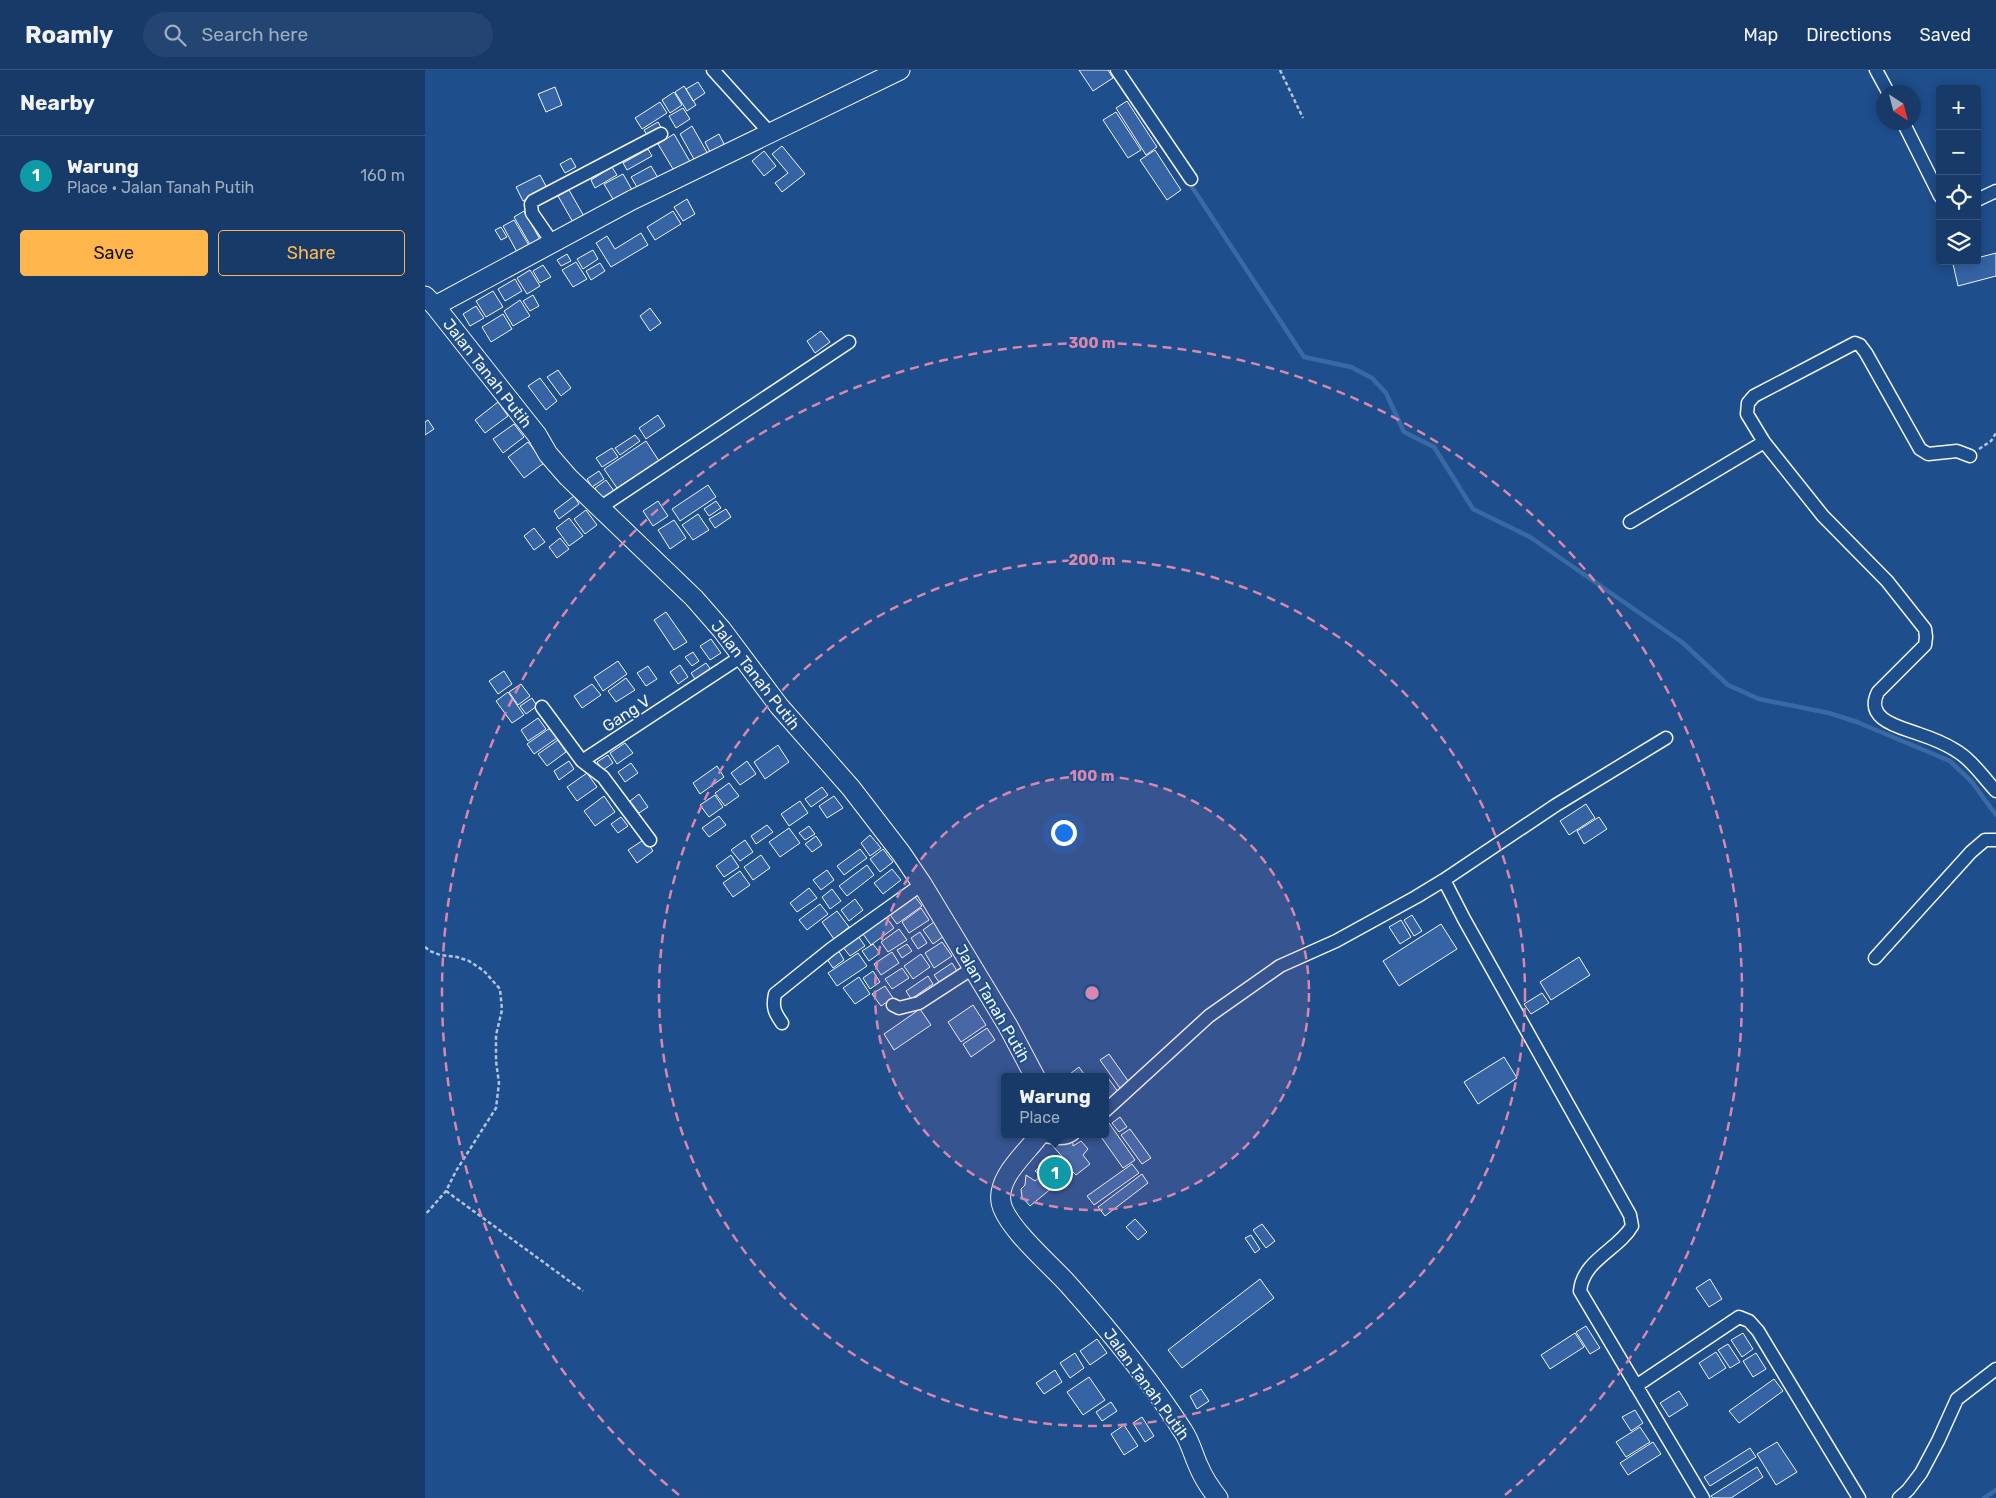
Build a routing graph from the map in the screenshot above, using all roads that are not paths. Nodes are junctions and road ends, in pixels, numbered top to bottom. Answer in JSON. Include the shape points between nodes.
{"nodes":[{"id":1,"x":713,"y":70,"type":"edge"},
{"id":2,"x":901,"y":70,"type":"edge"},
{"id":3,"x":1117,"y":70,"type":"edge"},
{"id":4,"x":1877,"y":70,"type":"edge"},
{"id":5,"x":1884,"y":85,"type":"edge"},
{"id":6,"x":1907,"y":130,"type":"edge"},
{"id":7,"x":770,"y":133,"type":"junction"},
{"id":8,"x":661,"y":134,"type":"dead end"},
{"id":9,"x":1191,"y":179,"type":"dead end"},
{"id":10,"x":1936,"y":188,"type":"edge"},
{"id":11,"x":1996,"y":191,"type":"edge"},
{"id":12,"x":1981,"y":198,"type":"edge"},
{"id":13,"x":552,"y":242,"type":"junction"},
{"id":14,"x":430,"y":301,"type":"edge"},
{"id":15,"x":849,"y":342,"type":"dead end"},
{"id":16,"x":1764,"y":442,"type":"junction"},
{"id":17,"x":1970,"y":456,"type":"road end"},
{"id":18,"x":601,"y":507,"type":"junction"},
{"id":19,"x":1630,"y":522,"type":"dead end"},
{"id":20,"x":742,"y":656,"type":"junction"},
{"id":21,"x":542,"y":707,"type":"dead end"},
{"id":22,"x":1666,"y":738,"type":"dead end"},
{"id":23,"x":582,"y":761,"type":"junction"},
{"id":24,"x":1996,"y":791,"type":"edge"},
{"id":25,"x":650,"y":840,"type":"dead end"},
{"id":26,"x":1996,"y":840,"type":"edge"},
{"id":27,"x":1444,"y":880,"type":"junction"},
{"id":28,"x":922,"y":884,"type":"junction"},
{"id":29,"x":1875,"y":958,"type":"dead end"},
{"id":30,"x":973,"y":968,"type":"junction"},
{"id":31,"x":893,"y":1005,"type":"dead end"},
{"id":32,"x":782,"y":1023,"type":"dead end"},
{"id":33,"x":1033,"y":1073,"type":"edge"},
{"id":34,"x":1109,"y":1107,"type":"edge"},
{"id":35,"x":1037,"y":1138,"type":"edge"},
{"id":36,"x":1996,"y":1369,"type":"edge"},
{"id":37,"x":1636,"y":1386,"type":"junction"},
{"id":38,"x":1218,"y":1498,"type":"edge"},
{"id":39,"x":1703,"y":1498,"type":"edge"},
{"id":40,"x":1859,"y":1498,"type":"edge"},
{"id":41,"x":1899,"y":1498,"type":"edge"}],
"edges":[{"from":1,"to":7,"type":"street"},
{"from":2,"to":7,"type":"street"},
{"from":3,"to":9,"type":"street"},
{"from":4,"to":5,"type":"street"},
{"from":6,"to":10,"type":"street"},
{"from":7,"to":13,"type":"street"},
{"from":8,"to":13,"type":"street","via":[[533,201],[532,213]]},
{"from":11,"to":12,"type":"street"},
{"from":13,"to":14,"type":"street"},
{"from":14,"to":18,"type":"street","name":"Jalan Tanah Putih","via":[[537,435],[548,454]]},
{"from":15,"to":18,"type":"street"},
{"from":16,"to":17,"type":"street","via":[[1747,414],[1748,403],[1754,396],[1855,343],[1866,353],[1920,449],[1928,454],[1957,452]]},
{"from":16,"to":19,"type":"street"},
{"from":16,"to":24,"type":"street","via":[[1823,516],[1887,581],[1925,629],[1925,645],[1878,692],[1875,710],[1894,726],[1957,751]]},
{"from":18,"to":20,"type":"street","name":"Jalan Tanah Putih","via":[[694,598]]},
{"from":20,"to":23,"type":"street","name":"Gang V"},
{"from":20,"to":28,"type":"street","name":"Jalan Tanah Putih","via":[[779,706],[851,788]]},
{"from":21,"to":23,"type":"street"},
{"from":22,"to":27,"type":"street","via":[[1556,805]]},
{"from":23,"to":25,"type":"street","via":[[603,777]]},
{"from":26,"to":29,"type":"street","via":[[1985,840],[1971,852]]},
{"from":27,"to":34,"type":"street","via":[[1336,941],[1280,966],[1209,1016]]},
{"from":27,"to":37,"type":"street","via":[[1630,1215],[1632,1226],[1584,1275],[1580,1291]]},
{"from":28,"to":30,"type":"street","name":"Jalan Tanah Putih"},
{"from":28,"to":32,"type":"street","via":[[775,994],[773,1011]]},
{"from":30,"to":31,"type":"street","via":[[919,1003],[899,1008]]},
{"from":30,"to":33,"type":"street","name":"Jalan Tanah Putih"},
{"from":35,"to":38,"type":"street","name":"Jalan Tanah Putih","via":[[1013,1166],[1003,1187],[1001,1199],[1007,1215],[1132,1361],[1184,1432],[1208,1486]]},
{"from":36,"to":41,"type":"street","via":[[1957,1399],[1921,1473]]},
{"from":37,"to":39,"type":"street"},
{"from":37,"to":40,"type":"street","via":[[1739,1317],[1749,1321]]}]}
